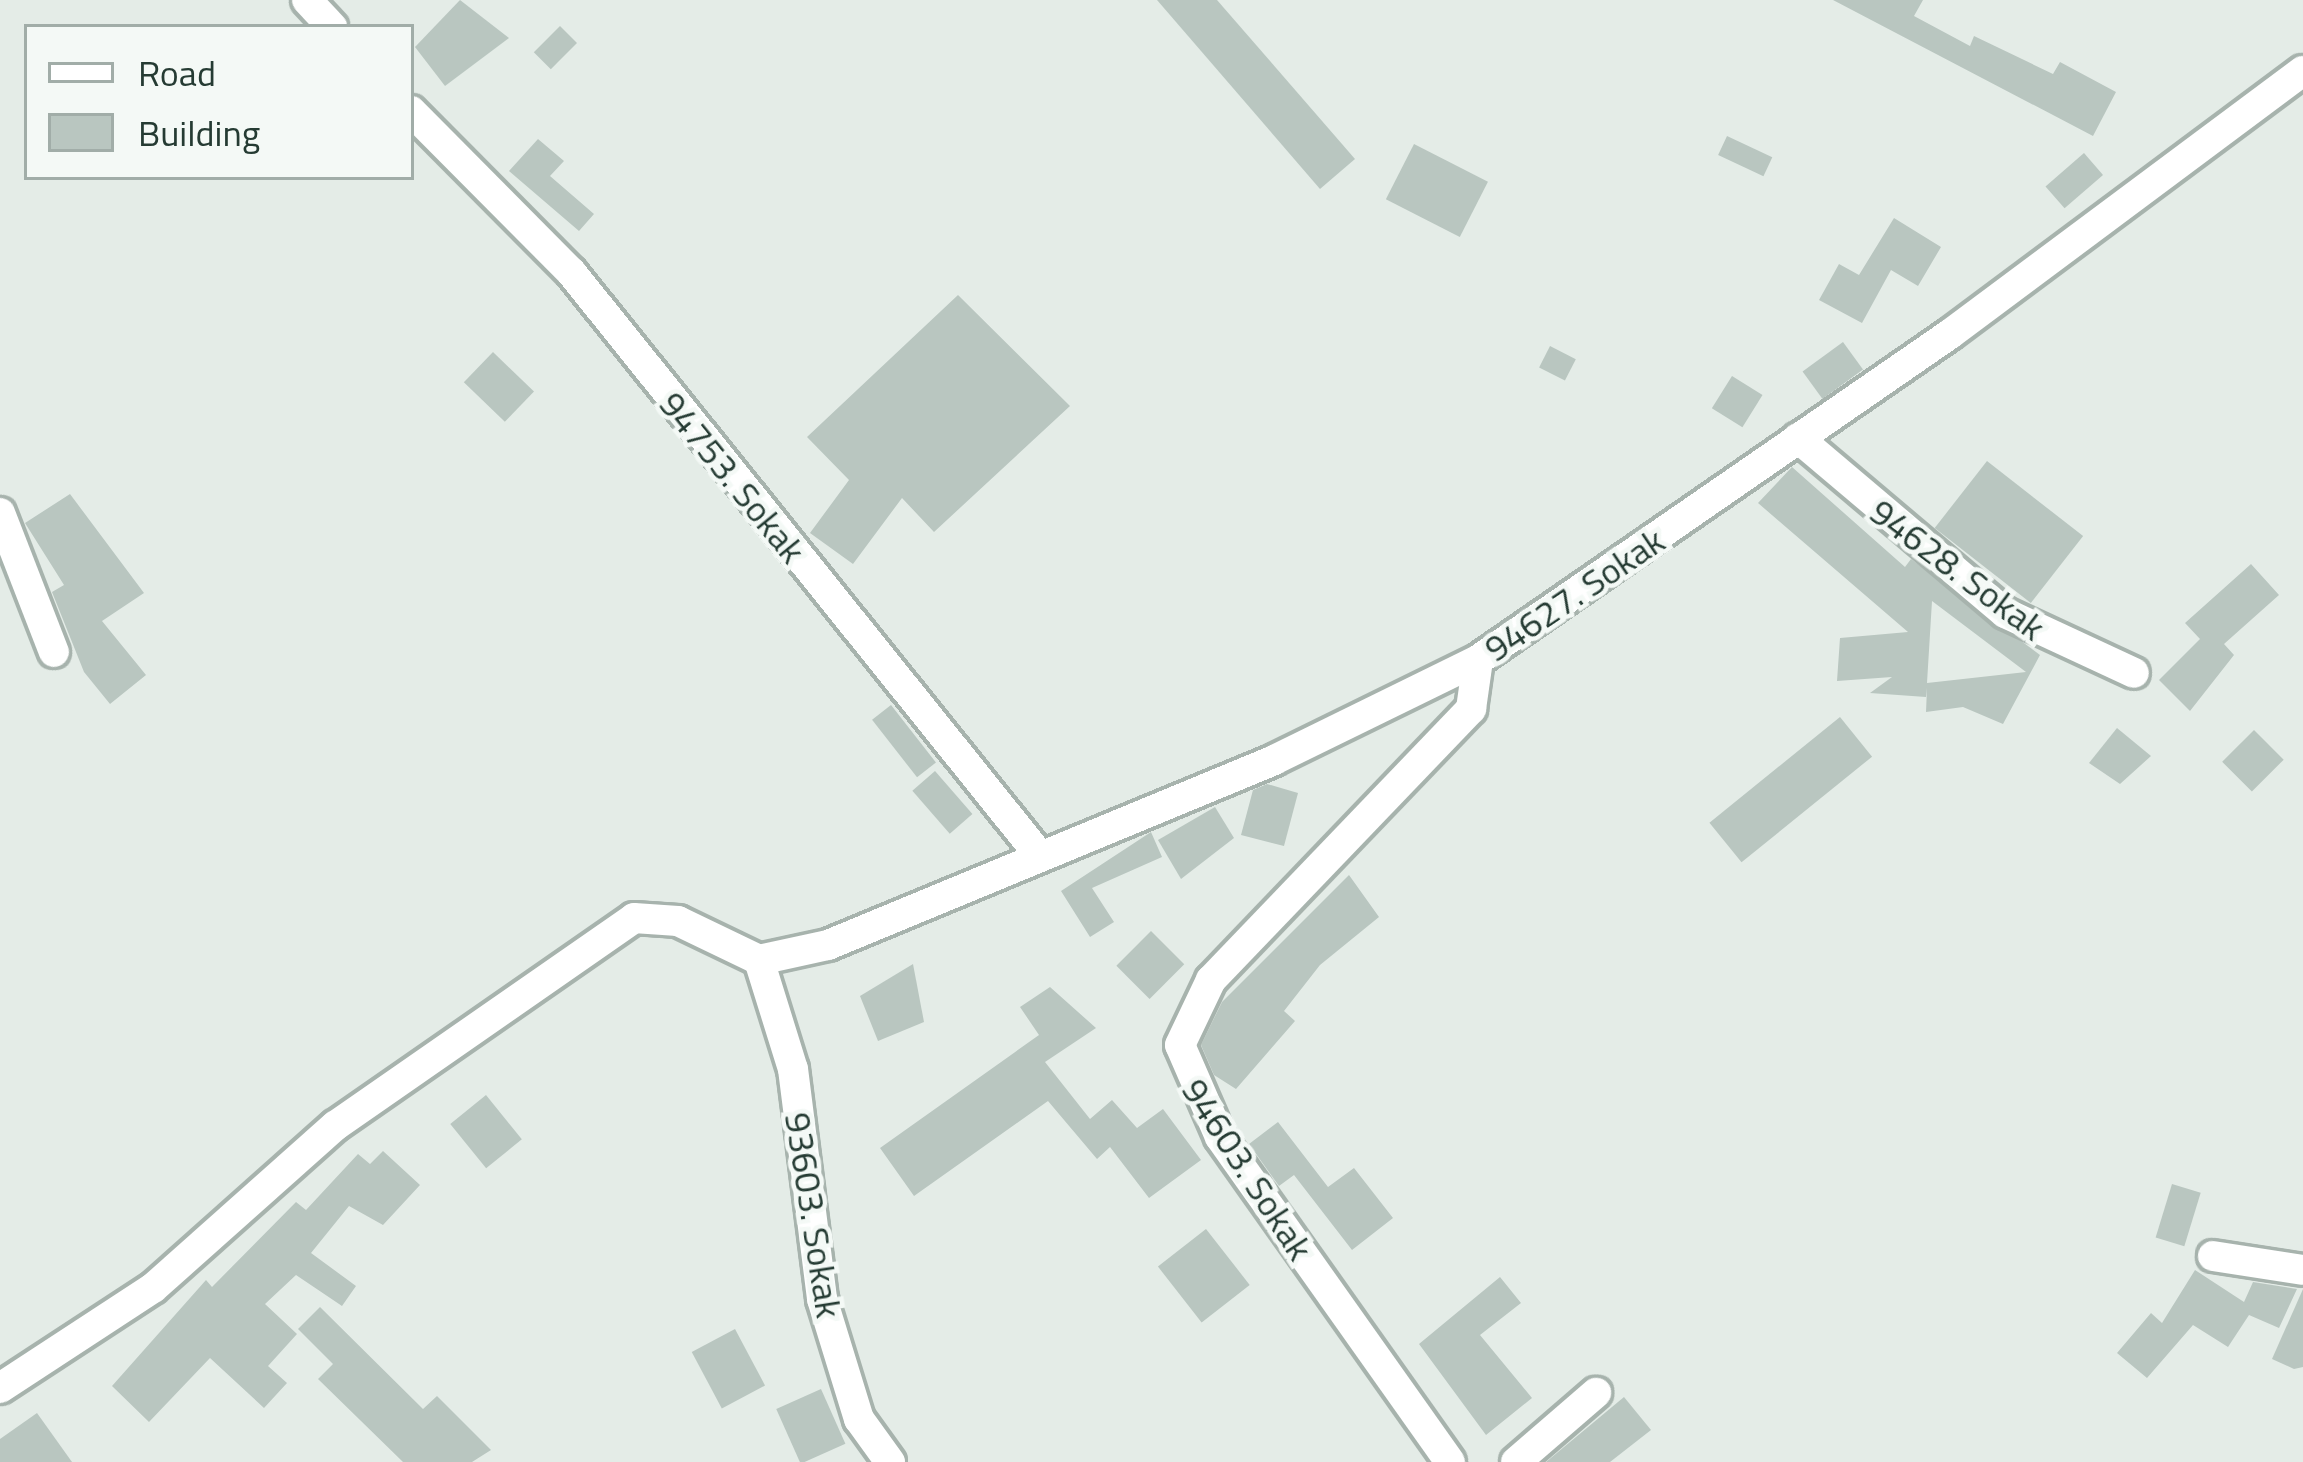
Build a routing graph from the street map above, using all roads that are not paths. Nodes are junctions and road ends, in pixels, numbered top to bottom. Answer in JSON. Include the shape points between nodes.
{"nodes":[{"id":1,"x":307,"y":0,"type":"edge"},
{"id":2,"x":329,"y":24,"type":"edge"},
{"id":3,"x":2303,"y":71,"type":"edge"},
{"id":4,"x":414,"y":113,"type":"edge"},
{"id":5,"x":1798,"y":438,"type":"junction"},
{"id":6,"x":0,"y":513,"type":"edge"},
{"id":7,"x":54,"y":652,"type":"dead end"},
{"id":8,"x":1478,"y":660,"type":"junction"},
{"id":9,"x":2134,"y":674,"type":"dead end"},
{"id":10,"x":1040,"y":856,"type":"junction"},
{"id":11,"x":759,"y":960,"type":"junction"},
{"id":12,"x":2213,"y":1256,"type":"dead end"},
{"id":13,"x":2303,"y":1270,"type":"edge"},
{"id":14,"x":0,"y":1388,"type":"edge"},
{"id":15,"x":1596,"y":1393,"type":"dead end"},
{"id":16,"x":890,"y":1462,"type":"edge"},
{"id":17,"x":1450,"y":1462,"type":"edge"},
{"id":18,"x":1516,"y":1462,"type":"edge"}],
"edges":[{"from":1,"to":2,"type":"street"},
{"from":3,"to":5,"type":"street","name":"94627. Sokak"},
{"from":4,"to":10,"type":"street","name":"94753. Sokak","via":[[571,272]]},
{"from":5,"to":8,"type":"street","name":"94627. Sokak"},
{"from":5,"to":9,"type":"street","name":"94628. Sokak","via":[[2005,613]]},
{"from":6,"to":7,"type":"street"},
{"from":8,"to":10,"type":"street","name":"94627. Sokak"},
{"from":8,"to":17,"type":"street","name":"94603. Sokak","via":[[1471,709],[1211,980],[1180,1045],[1220,1137]]},
{"from":10,"to":11,"type":"street","name":"94627. Sokak","via":[[828,945]]},
{"from":11,"to":14,"type":"street","via":[[654,915],[607,933],[335,1126],[153,1288]]},
{"from":11,"to":16,"type":"street","name":"93603. Sokak","via":[[793,1069],[822,1299],[859,1418]]},
{"from":12,"to":13,"type":"street"},
{"from":15,"to":18,"type":"street"}]}
